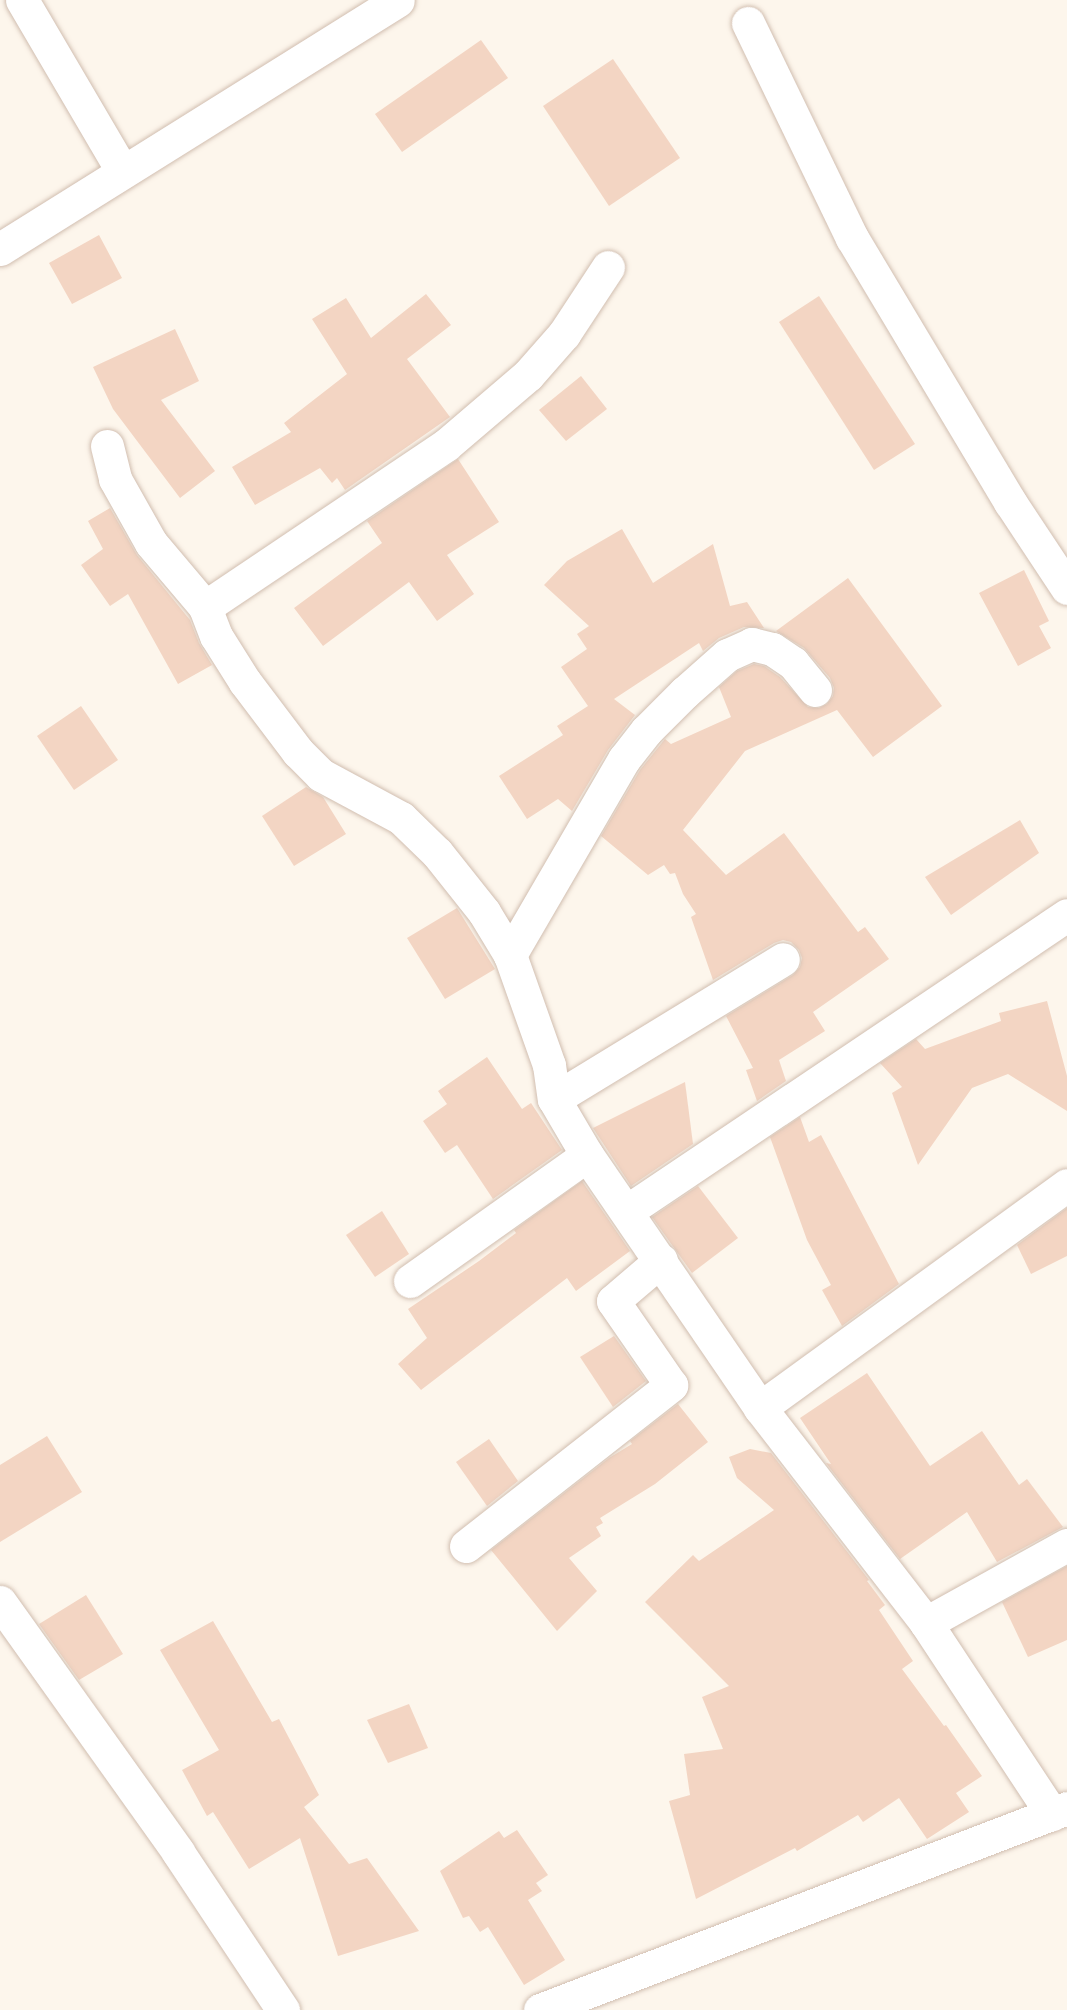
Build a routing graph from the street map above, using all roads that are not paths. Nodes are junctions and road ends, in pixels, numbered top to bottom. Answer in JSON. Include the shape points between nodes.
{"nodes":[{"id":1,"x":22,"y":0,"type":"edge"},
{"id":2,"x":398,"y":0,"type":"edge"},
{"id":3,"x":748,"y":23,"type":"dead end"},
{"id":4,"x":123,"y":172,"type":"junction"},
{"id":5,"x":0,"y":249,"type":"edge"},
{"id":6,"x":608,"y":267,"type":"dead end"},
{"id":7,"x":107,"y":446,"type":"dead end"},
{"id":8,"x":1067,"y":588,"type":"edge"},
{"id":9,"x":205,"y":607,"type":"junction"},
{"id":10,"x":815,"y":690,"type":"dead end"},
{"id":11,"x":1067,"y":915,"type":"edge"},
{"id":12,"x":510,"y":955,"type":"junction"},
{"id":13,"x":783,"y":959,"type":"dead end"},
{"id":14,"x":554,"y":1099,"type":"junction"},
{"id":15,"x":587,"y":1155,"type":"junction"},
{"id":16,"x":1067,"y":1185,"type":"edge"},
{"id":17,"x":627,"y":1211,"type":"junction"},
{"id":18,"x":661,"y":1260,"type":"junction"},
{"id":19,"x":410,"y":1281,"type":"dead end"},
{"id":20,"x":760,"y":1408,"type":"junction"},
{"id":21,"x":1067,"y":1545,"type":"edge"},
{"id":22,"x":466,"y":1546,"type":"dead end"},
{"id":23,"x":0,"y":1602,"type":"edge"},
{"id":24,"x":926,"y":1623,"type":"junction"},
{"id":25,"x":1059,"y":1811,"type":"edge"},
{"id":26,"x":283,"y":2010,"type":"edge"},
{"id":27,"x":540,"y":2010,"type":"edge"}],
"edges":[{"from":1,"to":4,"type":"street"},
{"from":2,"to":4,"type":"street"},
{"from":3,"to":8,"type":"street","via":[[852,238],[1010,502]]},
{"from":4,"to":5,"type":"street"},
{"from":6,"to":9,"type":"street","via":[[564,334],[528,375],[446,445]]},
{"from":7,"to":9,"type":"street","via":[[115,479],[151,543]]},
{"from":9,"to":12,"type":"street","via":[[216,636],[245,682],[298,752],[321,775],[400,818],[437,853],[484,912]]},
{"from":10,"to":12,"type":"street","via":[[793,663],[772,649],[752,644],[727,655],[646,731],[624,759]]},
{"from":11,"to":17,"type":"street"},
{"from":12,"to":14,"type":"street","via":[[549,1065]]},
{"from":13,"to":14,"type":"street"},
{"from":14,"to":15,"type":"street"},
{"from":15,"to":17,"type":"street"},
{"from":15,"to":19,"type":"street"},
{"from":16,"to":20,"type":"street"},
{"from":17,"to":18,"type":"street"},
{"from":18,"to":20,"type":"street"},
{"from":18,"to":22,"type":"street","via":[[613,1301],[671,1385]]},
{"from":20,"to":24,"type":"street"},
{"from":21,"to":24,"type":"street"},
{"from":23,"to":26,"type":"street","via":[[178,1852]]},
{"from":24,"to":25,"type":"street"},
{"from":25,"to":27,"type":"street"}]}
